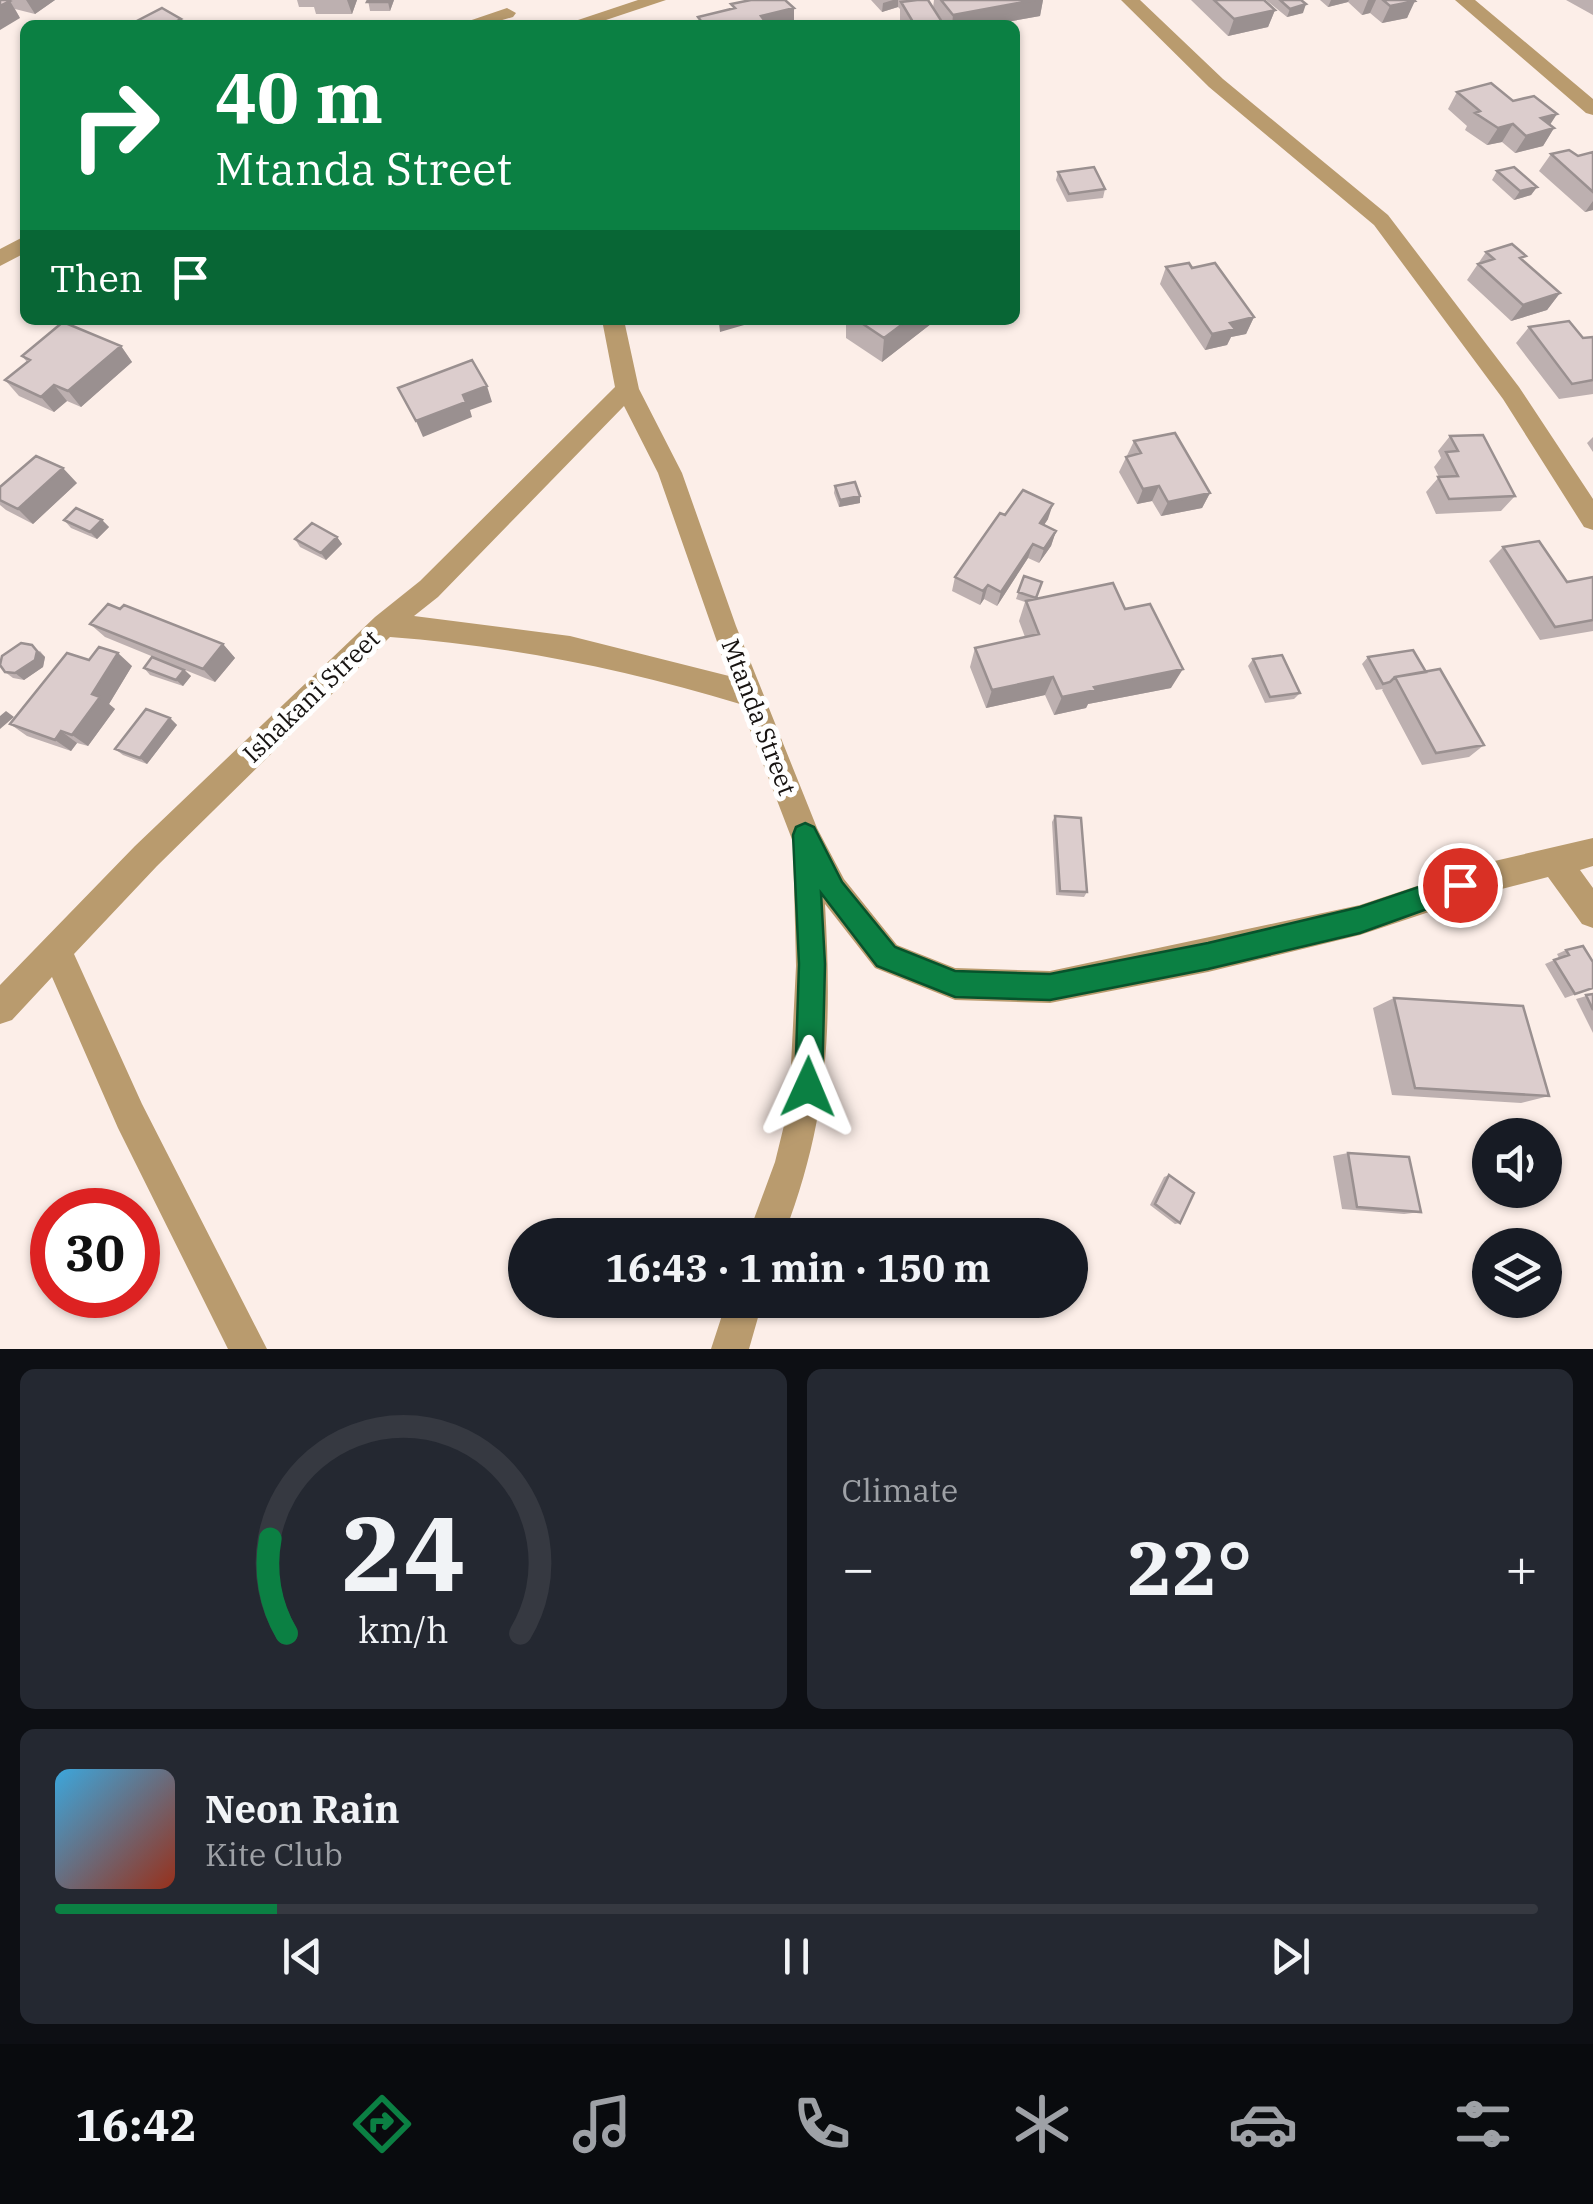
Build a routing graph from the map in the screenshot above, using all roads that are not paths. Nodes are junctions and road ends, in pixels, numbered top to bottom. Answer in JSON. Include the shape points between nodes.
{"nodes":[{"id":1,"x":657,"y":0,"type":"edge"},
{"id":2,"x":1130,"y":0,"type":"edge"},
{"id":3,"x":1464,"y":0,"type":"edge"},
{"id":4,"x":589,"y":20,"type":"edge"},
{"id":5,"x":1593,"y":109,"type":"edge"},
{"id":6,"x":614,"y":325,"type":"edge"},
{"id":7,"x":627,"y":389,"type":"junction"},
{"id":8,"x":1593,"y":520,"type":"edge"},
{"id":9,"x":384,"y":625,"type":"junction"},
{"id":10,"x":751,"y":695,"type":"junction"},
{"id":11,"x":805,"y":835,"type":"junction"},
{"id":12,"x":1593,"y":852,"type":"edge"},
{"id":13,"x":1554,"y":860,"type":"junction"},
{"id":14,"x":1593,"y":913,"type":"edge"},
{"id":15,"x":56,"y":950,"type":"junction"},
{"id":16,"x":0,"y":1008,"type":"edge"},
{"id":17,"x":773,"y":1218,"type":"edge"},
{"id":18,"x":739,"y":1318,"type":"edge"},
{"id":19,"x":248,"y":1349,"type":"edge"},
{"id":20,"x":730,"y":1349,"type":"edge"}],
"edges":[{"from":1,"to":4,"type":"street"},
{"from":2,"to":8,"type":"street","via":[[1216,84],[1381,220],[1510,393]]},
{"from":3,"to":5,"type":"street"},
{"from":6,"to":7,"type":"street","name":"Mtanda Street"},
{"from":7,"to":9,"type":"street","name":"Ishakani Street","via":[[430,590]]},
{"from":7,"to":10,"type":"street","name":"Mtanda Street","via":[[670,473]]},
{"from":9,"to":10,"type":"street","via":[[546,641]]},
{"from":9,"to":15,"type":"street","name":"Ishakani Street"},
{"from":10,"to":11,"type":"street","name":"Mtanda Street"},
{"from":11,"to":13,"type":"street","name":"Mtanda Street","via":[[833,890],[886,957],[955,984],[1050,987],[1208,956],[1360,920]]},
{"from":11,"to":17,"type":"street","via":[[812,964],[808,1087],[792,1168]]},
{"from":12,"to":13,"type":"street","name":"Mtanda Street"},
{"from":13,"to":14,"type":"street"},
{"from":15,"to":16,"type":"street","name":"Ishakani Street"},
{"from":15,"to":19,"type":"street","via":[[130,1116]]},
{"from":18,"to":20,"type":"street"}]}
